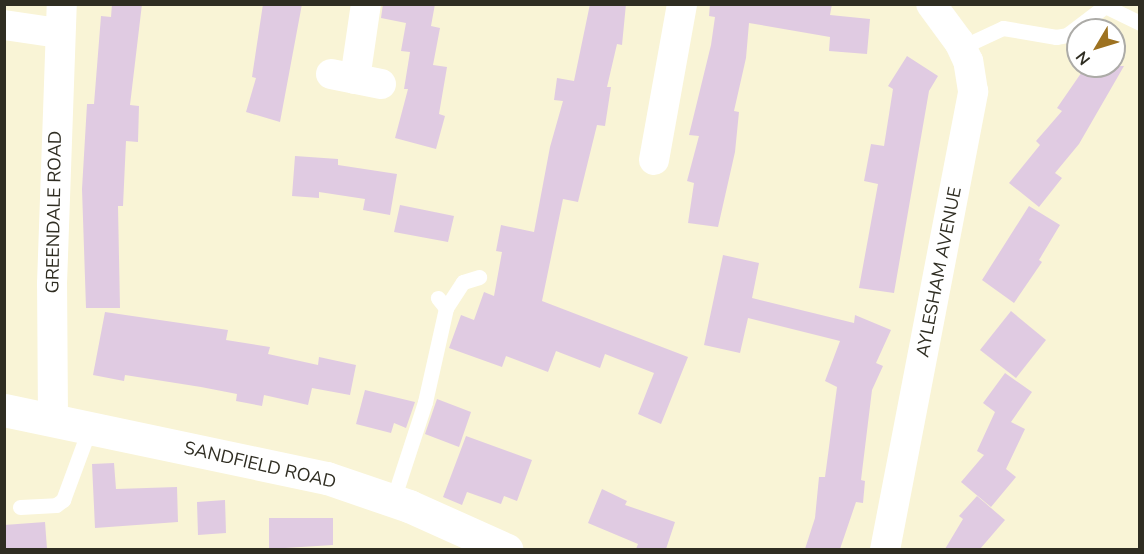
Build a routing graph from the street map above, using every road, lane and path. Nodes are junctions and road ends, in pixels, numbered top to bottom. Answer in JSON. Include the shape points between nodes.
{"nodes":[{"id":1,"x":366,"y":4,"type":"edge"},
{"id":2,"x":682,"y":4,"type":"edge"},
{"id":3,"x":931,"y":4,"type":"edge"},
{"id":4,"x":60,"y":19,"type":"edge"},
{"id":5,"x":1140,"y":23,"type":"edge"},
{"id":6,"x":4,"y":25,"type":"edge"},
{"id":7,"x":962,"y":47,"type":"junction"},
{"id":8,"x":356,"y":79,"type":"dead end"},
{"id":9,"x":651,"y":159,"type":"dead end"},
{"id":10,"x":479,"y":277,"type":"dead end"},
{"id":11,"x":4,"y":410,"type":"edge"},
{"id":12,"x":53,"y":419,"type":"junction"},
{"id":13,"x":90,"y":428,"type":"junction"},
{"id":14,"x":393,"y":501,"type":"junction"},
{"id":15,"x":20,"y":507,"type":"dead end"},
{"id":16,"x":507,"y":549,"type":"edge"},
{"id":17,"x":885,"y":549,"type":"edge"}],
"edges":[{"from":1,"to":8,"type":"street"},
{"from":2,"to":9,"type":"street"},
{"from":3,"to":7,"type":"street","name":"AYLESHAM AVENUE"},
{"from":4,"to":6,"type":"street"},
{"from":4,"to":12,"type":"street","name":"GREENDALE ROAD"},
{"from":5,"to":7,"type":"lane","via":[[1105,6],[1067,35],[1056,37],[1003,28]]},
{"from":7,"to":17,"type":"street","name":"AYLESHAM AVENUE","via":[[973,91]]},
{"from":10,"to":14,"type":"lane","via":[[463,282],[442,303],[425,402]]},
{"from":11,"to":12,"type":"street","name":"SANDFIELD ROAD"},
{"from":12,"to":13,"type":"street","name":"SANDFIELD ROAD"},
{"from":13,"to":14,"type":"street","name":"SANDFIELD ROAD","via":[[327,478]]},
{"from":13,"to":15,"type":"lane","via":[[63,500],[56,505]]},
{"from":14,"to":16,"type":"street","name":"SANDFIELD ROAD"}]}
